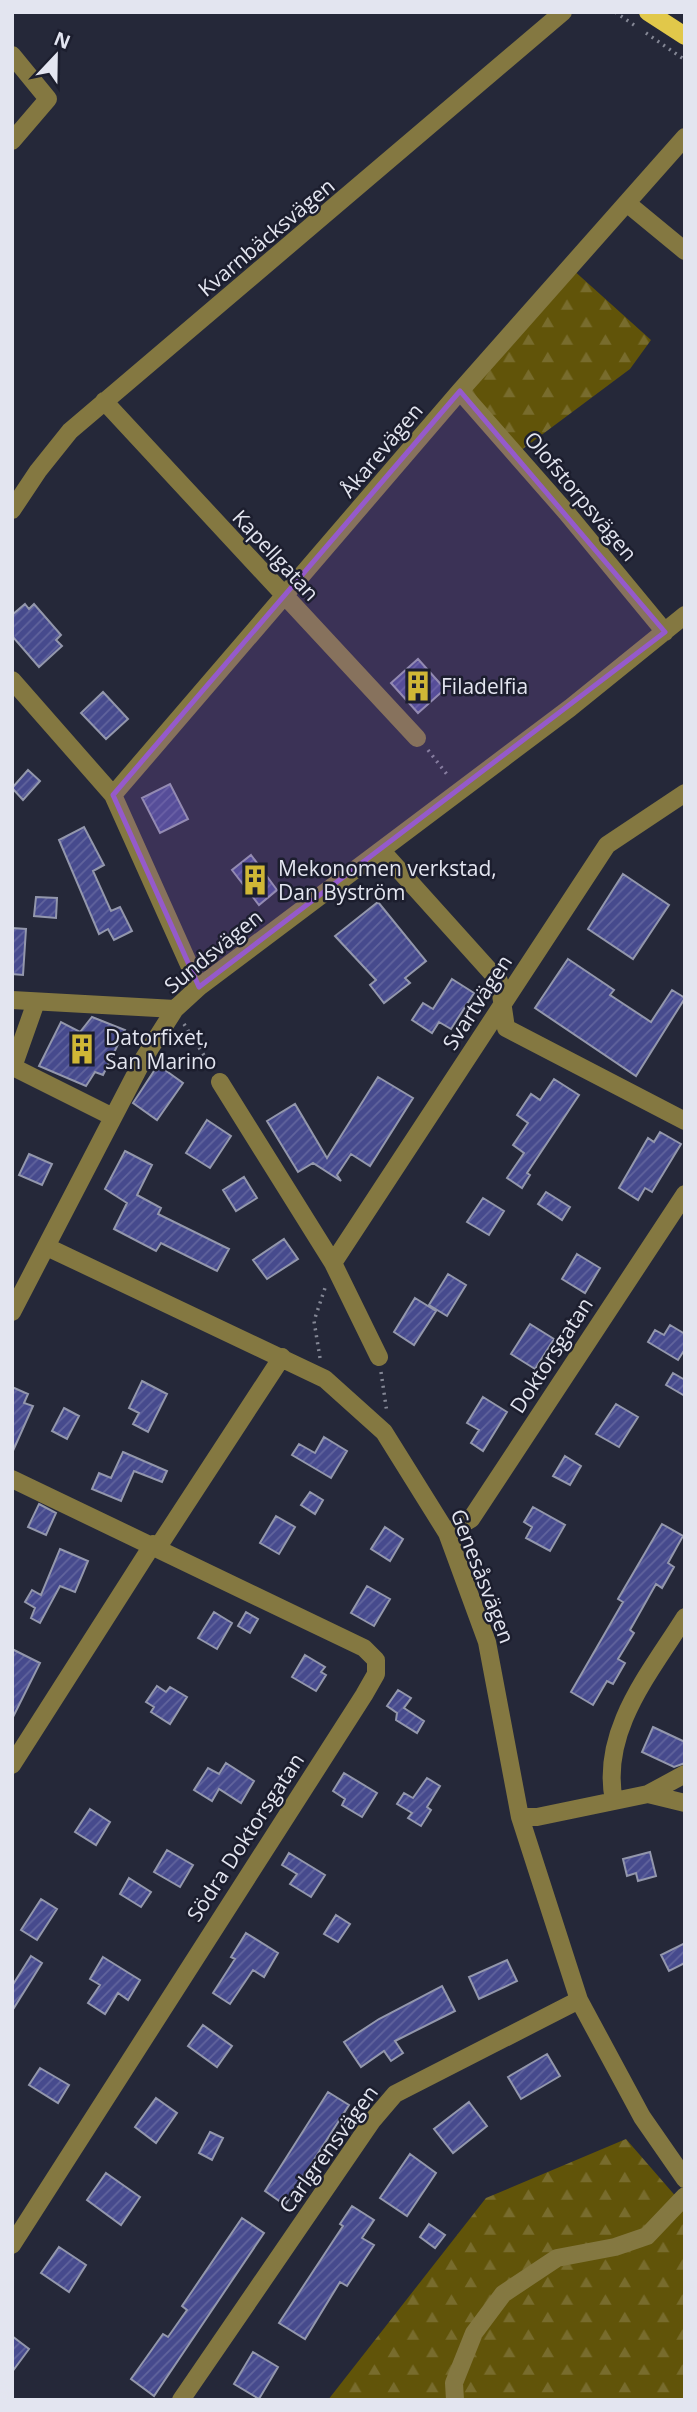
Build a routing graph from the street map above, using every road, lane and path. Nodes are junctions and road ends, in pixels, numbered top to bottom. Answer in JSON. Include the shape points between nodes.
{"nodes":[{"id":1,"x":563,"y":12,"type":"edge"},
{"id":2,"x":615,"y":12,"type":"edge"},
{"id":3,"x":648,"y":12,"type":"edge"},
{"id":4,"x":685,"y":36,"type":"edge"},
{"id":5,"x":12,"y":55,"type":"edge"},
{"id":6,"x":685,"y":61,"type":"edge"},
{"id":7,"x":685,"y":137,"type":"edge"},
{"id":8,"x":12,"y":141,"type":"edge"},
{"id":9,"x":628,"y":204,"type":"junction"},
{"id":10,"x":685,"y":251,"type":"edge"},
{"id":11,"x":460,"y":391,"type":"junction"},
{"id":12,"x":104,"y":401,"type":"junction"},
{"id":13,"x":12,"y":510,"type":"edge"},
{"id":14,"x":285,"y":598,"type":"junction"},
{"id":15,"x":685,"y":615,"type":"edge"},
{"id":16,"x":665,"y":632,"type":"junction"},
{"id":17,"x":12,"y":680,"type":"edge"},
{"id":18,"x":417,"y":738,"type":"joint"},
{"id":19,"x":460,"y":790,"type":"junction"},
{"id":20,"x":685,"y":793,"type":"edge"},
{"id":21,"x":113,"y":794,"type":"junction"},
{"id":22,"x":382,"y":851,"type":"junction"},
{"id":23,"x":199,"y":987,"type":"junction"},
{"id":24,"x":12,"y":1000,"type":"edge"},
{"id":25,"x":36,"y":1002,"type":"junction"},
{"id":26,"x":501,"y":1006,"type":"junction"},
{"id":27,"x":175,"y":1009,"type":"junction"},
{"id":28,"x":220,"y":1082,"type":"joint"},
{"id":29,"x":113,"y":1117,"type":"junction"},
{"id":30,"x":685,"y":1121,"type":"edge"},
{"id":31,"x":685,"y":1194,"type":"edge"},
{"id":32,"x":47,"y":1247,"type":"junction"},
{"id":33,"x":333,"y":1263,"type":"junction"},
{"id":34,"x":12,"y":1312,"type":"edge"},
{"id":35,"x":282,"y":1357,"type":"junction"},
{"id":36,"x":379,"y":1357,"type":"joint"},
{"id":37,"x":325,"y":1379,"type":"junction"},
{"id":38,"x":384,"y":1432,"type":"junction"},
{"id":39,"x":12,"y":1479,"type":"edge"},
{"id":40,"x":447,"y":1533,"type":"junction"},
{"id":41,"x":155,"y":1545,"type":"junction"},
{"id":42,"x":685,"y":1617,"type":"edge"},
{"id":43,"x":12,"y":1765,"type":"edge"},
{"id":44,"x":685,"y":1774,"type":"edge"},
{"id":45,"x":648,"y":1794,"type":"junction"},
{"id":46,"x":614,"y":1801,"type":"junction"},
{"id":47,"x":685,"y":1803,"type":"edge"},
{"id":48,"x":520,"y":1817,"type":"junction"},
{"id":49,"x":579,"y":2000,"type":"junction"},
{"id":50,"x":685,"y":2179,"type":"edge"},
{"id":51,"x":685,"y":2196,"type":"edge"},
{"id":52,"x":12,"y":2245,"type":"edge"},
{"id":53,"x":181,"y":2400,"type":"edge"},
{"id":54,"x":455,"y":2400,"type":"edge"}],
"edges":[{"from":1,"to":12,"type":"street","name":"Kvarnbäcksvägen"},
{"from":2,"to":6,"type":"path"},
{"from":3,"to":4,"type":"main road"},
{"from":5,"to":8,"type":"street","via":[[48,99]]},
{"from":7,"to":9,"type":"street","name":"Åkarevägen"},
{"from":9,"to":10,"type":"street"},
{"from":9,"to":11,"type":"street","name":"Åkarevägen"},
{"from":11,"to":14,"type":"street","name":"Åkarevägen"},
{"from":11,"to":16,"type":"street","name":"Olofstorpsvägen"},
{"from":12,"to":13,"type":"street","name":"Kvarnbäcksvägen","via":[[70,431]]},
{"from":12,"to":14,"type":"street","name":"Kapellgatan"},
{"from":14,"to":18,"type":"street","name":"Kapellgatan"},
{"from":14,"to":21,"type":"street","name":"Åkarevägen"},
{"from":15,"to":16,"type":"street","name":"Sundsvägen"},
{"from":16,"to":19,"type":"street","name":"Sundsvägen"},
{"from":17,"to":21,"type":"street"},
{"from":18,"to":19,"type":"path"},
{"from":19,"to":22,"type":"street","name":"Sundsvägen"},
{"from":20,"to":26,"type":"street","name":"Svartvägen","via":[[607,845]]},
{"from":21,"to":23,"type":"street"},
{"from":22,"to":23,"type":"street","name":"Sundsvägen"},
{"from":22,"to":26,"type":"street","via":[[499,981]]},
{"from":23,"to":27,"type":"street","name":"Sundsvägen"},
{"from":24,"to":25,"type":"street"},
{"from":25,"to":27,"type":"street"},
{"from":25,"to":29,"type":"street","via":[[13,1067]]},
{"from":26,"to":30,"type":"street","via":[[506,1028]]},
{"from":26,"to":33,"type":"street","name":"Svartvägen"},
{"from":27,"to":28,"type":"path"},
{"from":27,"to":29,"type":"street","name":"Sundsvägen"},
{"from":28,"to":33,"type":"street"},
{"from":29,"to":32,"type":"street","name":"Sundsvägen"},
{"from":31,"to":40,"type":"street","name":"Doktorsgatan","via":[[471,1518]]},
{"from":32,"to":34,"type":"street","name":"Sundsvägen"},
{"from":32,"to":35,"type":"street","name":"Genesåsvägen"},
{"from":33,"to":36,"type":"street"},
{"from":33,"to":37,"type":"path","via":[[314,1321]]},
{"from":35,"to":37,"type":"street","name":"Genesåsvägen"},
{"from":35,"to":41,"type":"street"},
{"from":36,"to":38,"type":"path","via":[[388,1409]]},
{"from":37,"to":38,"type":"street","name":"Genesåsvägen"},
{"from":38,"to":40,"type":"street","name":"Genesåsvägen"},
{"from":39,"to":41,"type":"street","name":"Södra Doktorsgatan"},
{"from":40,"to":48,"type":"street","name":"Genesåsvägen","via":[[487,1642]]},
{"from":41,"to":43,"type":"street"},
{"from":41,"to":52,"type":"street","name":"Södra Doktorsgatan","via":[[364,1648],[376,1660],[376,1674]]},
{"from":42,"to":46,"type":"street","via":[[624,1716],[613,1748],[610,1782]]},
{"from":44,"to":45,"type":"street"},
{"from":45,"to":46,"type":"street"},
{"from":45,"to":47,"type":"street"},
{"from":46,"to":48,"type":"street"},
{"from":48,"to":49,"type":"street","name":"Genesåsvägen"},
{"from":49,"to":50,"type":"street","name":"Genesåsvägen","via":[[642,2117]]},
{"from":49,"to":53,"type":"street","name":"Carlgrensvägen","via":[[395,2094]]},
{"from":51,"to":54,"type":"street","via":[[647,2236],[558,2258],[503,2294],[474,2333],[454,2383]]}]}
